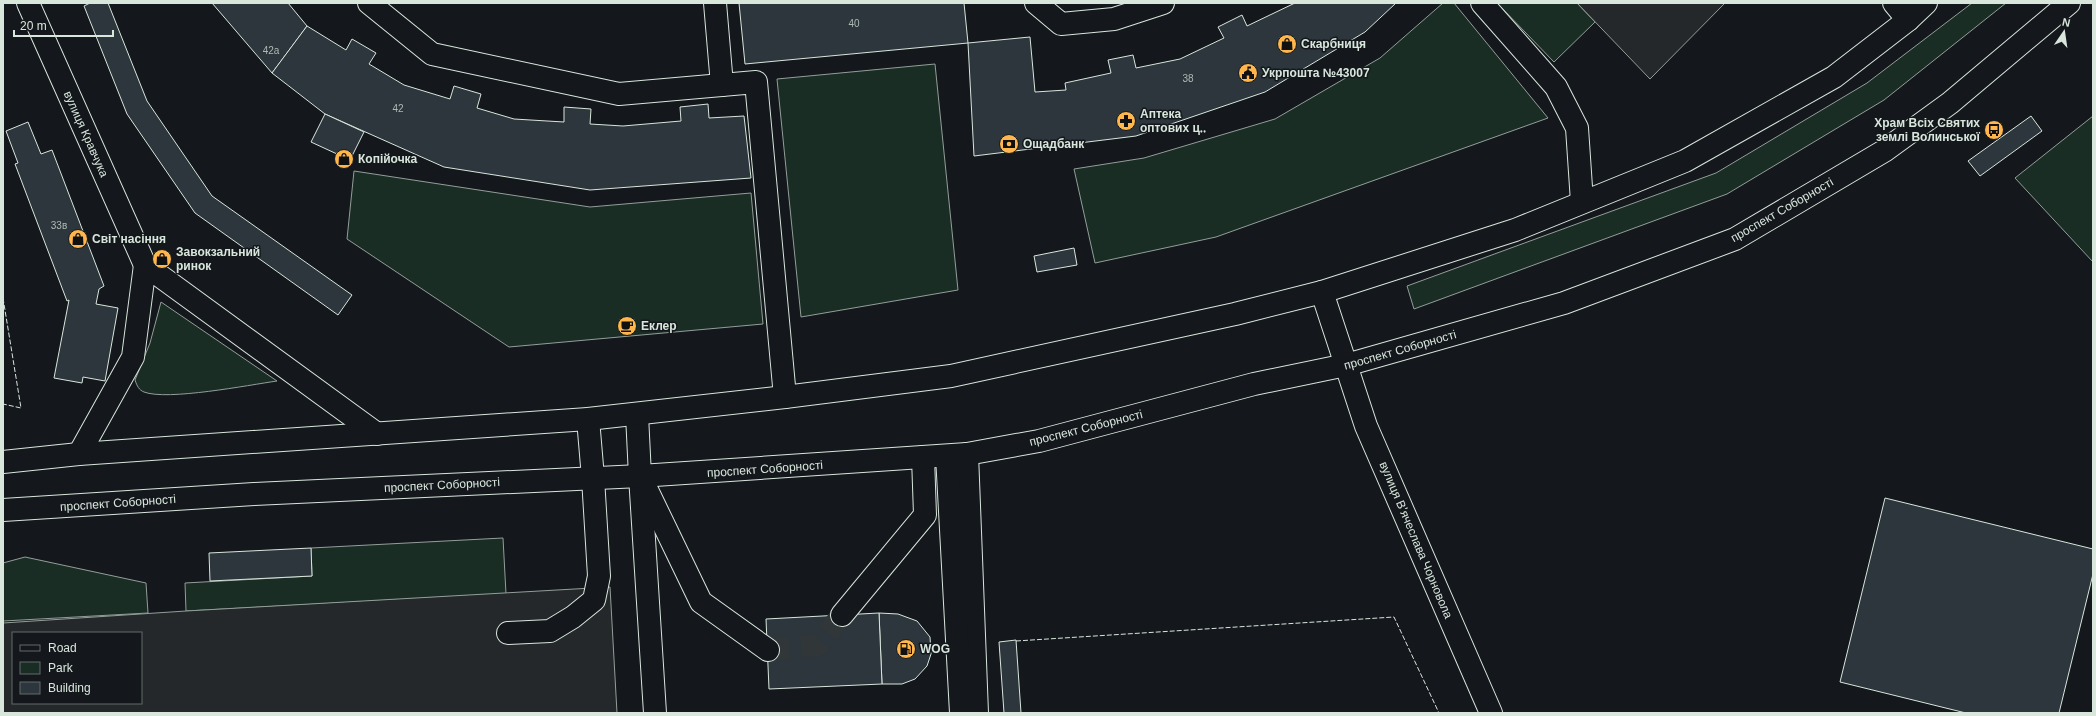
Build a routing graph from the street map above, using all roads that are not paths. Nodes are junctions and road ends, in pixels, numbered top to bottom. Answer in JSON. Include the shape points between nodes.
{"nodes":[{"id":1,"x":28,"y":3,"type":"edge"},
{"id":2,"x":369,"y":3,"type":"edge"},
{"id":3,"x":715,"y":3,"type":"edge"},
{"id":4,"x":1036,"y":3,"type":"edge"},
{"id":5,"x":1163,"y":3,"type":"edge"},
{"id":6,"x":1482,"y":3,"type":"edge"},
{"id":7,"x":1894,"y":3,"type":"edge"},
{"id":8,"x":1926,"y":3,"type":"edge"},
{"id":9,"x":2069,"y":3,"type":"edge"},
{"id":10,"x":1908,"y":20,"type":"junction"},
{"id":11,"x":722,"y":85,"type":"junction"},
{"id":12,"x":1582,"y":202,"type":"junction"},
{"id":13,"x":145,"y":266,"type":"junction"},
{"id":14,"x":1322,"y":292,"type":"junction"},
{"id":15,"x":1346,"y":365,"type":"junction"},
{"id":16,"x":785,"y":397,"type":"junction"},
{"id":17,"x":637,"y":414,"type":"junction"},
{"id":18,"x":588,"y":419,"type":"junction"},
{"id":19,"x":377,"y":434,"type":"junction"},
{"id":20,"x":79,"y":454,"type":"junction"},
{"id":21,"x":957,"y":455,"type":"junction"},
{"id":22,"x":923,"y":457,"type":"junction"},
{"id":23,"x":3,"y":461,"type":"edge"},
{"id":24,"x":640,"y":476,"type":"junction"},
{"id":25,"x":593,"y":478,"type":"junction"},
{"id":26,"x":4,"y":511,"type":"edge"},
{"id":27,"x":842,"y":616,"type":"tunnel mouth"},
{"id":28,"x":508,"y":633,"type":"dead end"},
{"id":29,"x":768,"y":650,"type":"tunnel mouth"},
{"id":30,"x":654,"y":713,"type":"edge"},
{"id":31,"x":961,"y":713,"type":"edge"},
{"id":32,"x":977,"y":713,"type":"edge"},
{"id":33,"x":1491,"y":713,"type":"edge"}],
"edges":[{"from":1,"to":13,"type":"main road","name":"вулиця Кравчука"},
{"from":2,"to":11,"type":"main road","via":[[432,54],[619,94]]},
{"from":3,"to":11,"type":"main road"},
{"from":4,"to":5,"type":"main road","via":[[1061,24],[1114,19]]},
{"from":6,"to":12,"type":"main road","via":[[1556,87],[1578,128]]},
{"from":7,"to":10,"type":"main road"},
{"from":8,"to":10,"type":"main road"},
{"from":9,"to":15,"type":"main road","name":"проспект Соборності","via":[[1950,103],[1884,151],[1735,239],[1564,303]]},
{"from":10,"to":12,"type":"main road","via":[[1834,77],[1807,93],[1685,161]]},
{"from":11,"to":16,"type":"main road","via":[[756,82]]},
{"from":12,"to":14,"type":"main road","via":[[1515,230]]},
{"from":13,"to":19,"type":"main road"},
{"from":13,"to":20,"type":"main road","via":[[133,357]]},
{"from":14,"to":15,"type":"main road","name":"вулиця Вʼячеслава Чорновола"},
{"from":14,"to":16,"type":"main road","via":[[1235,314],[951,376]]},
{"from":15,"to":21,"type":"main road","name":"проспект Соборності","via":[[1254,384],[1039,441]]},
{"from":15,"to":33,"type":"main road","name":"вулиця Вʼячеслава Чорновола","via":[[1366,426]]},
{"from":16,"to":17,"type":"main road"},
{"from":17,"to":18,"type":"main road"},
{"from":17,"to":24,"type":"main road"},
{"from":18,"to":19,"type":"main road"},
{"from":18,"to":25,"type":"main road"},
{"from":19,"to":20,"type":"main road"},
{"from":20,"to":23,"type":"main road"},
{"from":21,"to":22,"type":"main road","name":"проспект Соборності"},
{"from":21,"to":31,"type":"main road"},
{"from":21,"to":32,"type":"main road"},
{"from":22,"to":24,"type":"main road","name":"проспект Соборності"},
{"from":22,"to":27,"type":"main road","via":[[925,515]]},
{"from":24,"to":25,"type":"main road","name":"проспект Соборності"},
{"from":24,"to":29,"type":"main road","via":[[701,602]]},
{"from":24,"to":30,"type":"main road"},
{"from":25,"to":26,"type":"main road","name":"проспект Соборності","via":[[254,494]]},
{"from":25,"to":28,"type":"main road","via":[[600,576],[594,600],[550,630]]}]}
